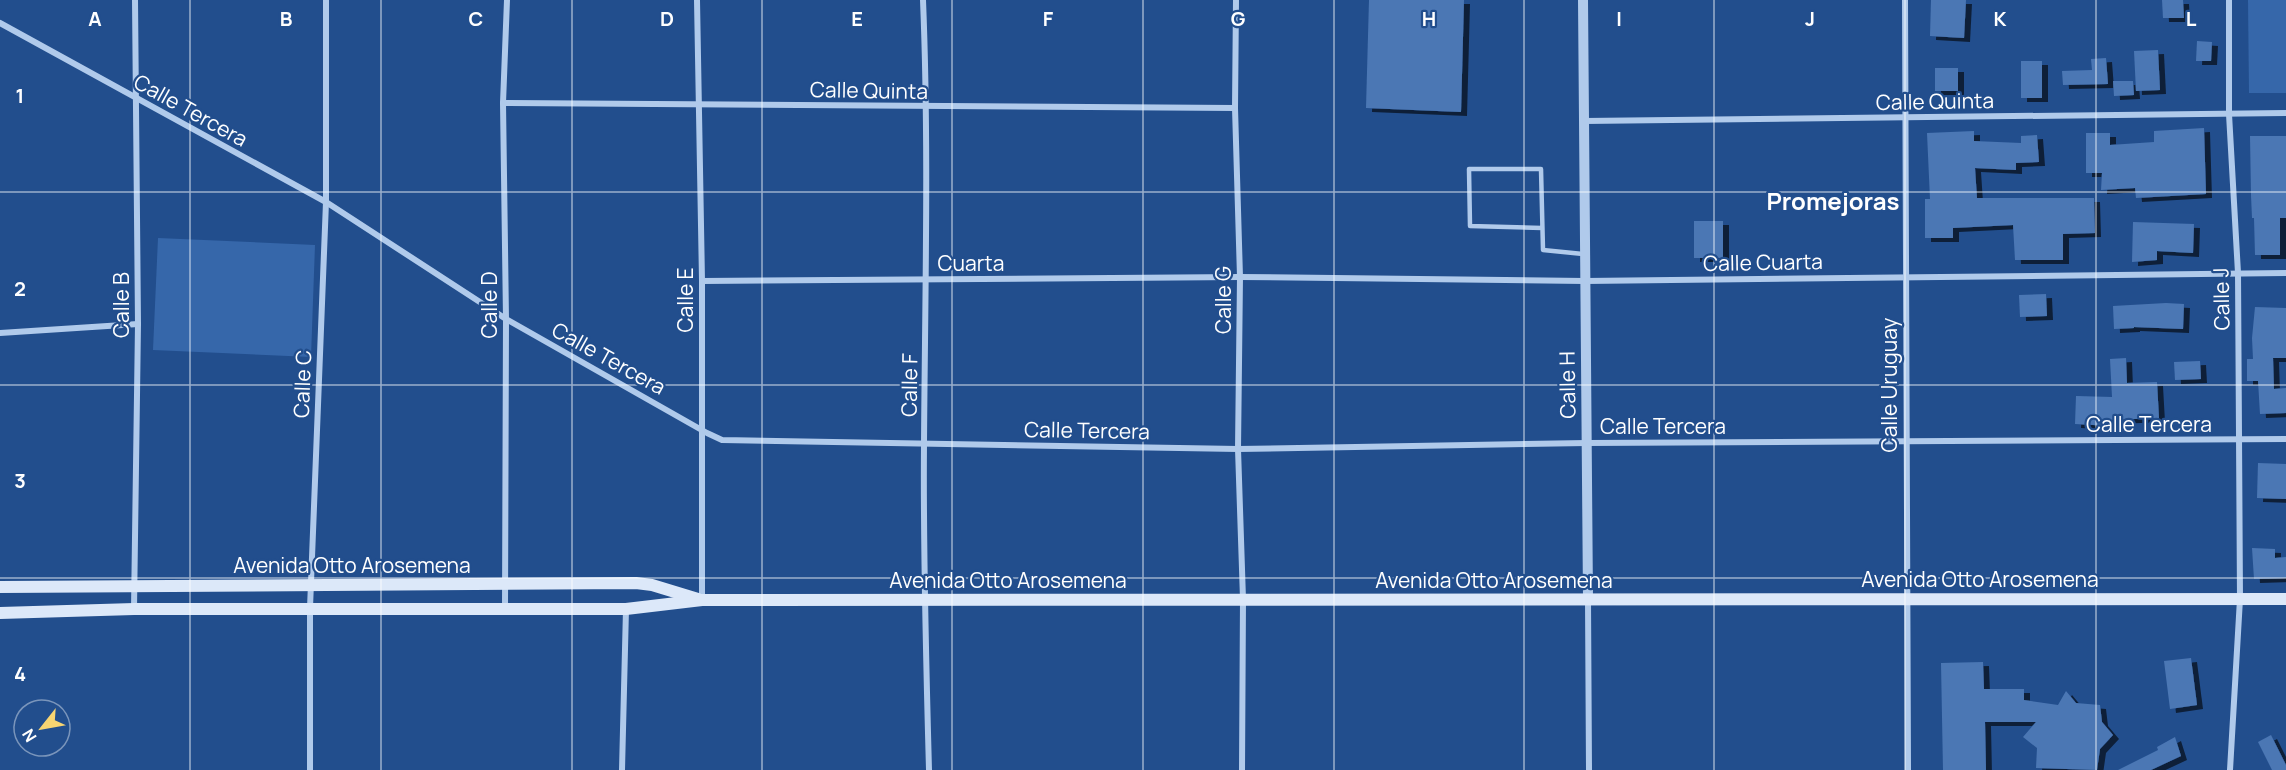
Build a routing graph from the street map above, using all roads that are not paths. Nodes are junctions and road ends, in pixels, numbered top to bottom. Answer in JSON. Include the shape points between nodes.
{"nodes":[{"id":1,"x":135,"y":0,"type":"edge"},
{"id":2,"x":326,"y":0,"type":"edge"},
{"id":3,"x":507,"y":0,"type":"edge"},
{"id":4,"x":697,"y":0,"type":"edge"},
{"id":5,"x":923,"y":0,"type":"edge"},
{"id":6,"x":1236,"y":0,"type":"edge"},
{"id":7,"x":1582,"y":0,"type":"edge"},
{"id":8,"x":1905,"y":0,"type":"edge"},
{"id":9,"x":2229,"y":0,"type":"edge"},
{"id":10,"x":0,"y":23,"type":"edge"},
{"id":11,"x":136,"y":98,"type":"junction"},
{"id":12,"x":503,"y":103,"type":"junction"},
{"id":13,"x":699,"y":103,"type":"junction"},
{"id":14,"x":927,"y":108,"type":"junction"},
{"id":15,"x":1234,"y":108,"type":"junction"},
{"id":16,"x":2286,"y":113,"type":"edge"},
{"id":17,"x":2229,"y":114,"type":"junction"},
{"id":18,"x":1905,"y":118,"type":"junction"},
{"id":19,"x":1584,"y":121,"type":"junction"},
{"id":20,"x":326,"y":202,"type":"junction"},
{"id":21,"x":1542,"y":228,"type":"junction"},
{"id":22,"x":1585,"y":254,"type":"junction"},
{"id":23,"x":2238,"y":273,"type":"junction"},
{"id":24,"x":2286,"y":273,"type":"edge"},
{"id":25,"x":1240,"y":277,"type":"junction"},
{"id":26,"x":1906,"y":277,"type":"junction"},
{"id":27,"x":927,"y":280,"type":"junction"},
{"id":28,"x":702,"y":281,"type":"junction"},
{"id":29,"x":1585,"y":281,"type":"junction"},
{"id":30,"x":507,"y":319,"type":"junction"},
{"id":31,"x":138,"y":324,"type":"junction"},
{"id":32,"x":0,"y":333,"type":"edge"},
{"id":33,"x":702,"y":429,"type":"junction"},
{"id":34,"x":2286,"y":439,"type":"edge"},
{"id":35,"x":2238,"y":440,"type":"junction"},
{"id":36,"x":1906,"y":442,"type":"junction"},
{"id":37,"x":1587,"y":443,"type":"junction"},
{"id":38,"x":924,"y":444,"type":"junction"},
{"id":39,"x":1238,"y":449,"type":"junction"},
{"id":40,"x":311,"y":584,"type":"junction"},
{"id":41,"x":134,"y":585,"type":"junction"},
{"id":42,"x":505,"y":585,"type":"junction"},
{"id":43,"x":0,"y":587,"type":"edge"},
{"id":44,"x":1244,"y":599,"type":"junction"},
{"id":45,"x":1588,"y":599,"type":"junction"},
{"id":46,"x":1906,"y":599,"type":"junction"},
{"id":47,"x":2240,"y":599,"type":"junction"},
{"id":48,"x":2286,"y":599,"type":"edge"},
{"id":49,"x":702,"y":600,"type":"junction"},
{"id":50,"x":925,"y":600,"type":"junction"},
{"id":51,"x":310,"y":608,"type":"junction"},
{"id":52,"x":134,"y":609,"type":"junction"},
{"id":53,"x":626,"y":609,"type":"junction"},
{"id":54,"x":505,"y":610,"type":"junction"},
{"id":55,"x":0,"y":613,"type":"edge"},
{"id":56,"x":310,"y":770,"type":"edge"},
{"id":57,"x":622,"y":770,"type":"edge"},
{"id":58,"x":929,"y":770,"type":"edge"},
{"id":59,"x":1242,"y":770,"type":"edge"},
{"id":60,"x":1589,"y":770,"type":"edge"},
{"id":61,"x":1908,"y":770,"type":"edge"},
{"id":62,"x":2230,"y":770,"type":"edge"}],
"edges":[{"from":1,"to":11,"type":"street","name":"Calle B"},
{"from":2,"to":20,"type":"street","name":"Calle C"},
{"from":3,"to":12,"type":"street","name":"Calle D"},
{"from":4,"to":13,"type":"street","name":"Calle E"},
{"from":5,"to":14,"type":"street","name":"Calle F"},
{"from":6,"to":15,"type":"street","name":"Calle G"},
{"from":7,"to":19,"type":"street","name":"Calle H"},
{"from":8,"to":18,"type":"street","name":"Calle Uruguay"},
{"from":9,"to":17,"type":"street","name":"Calle J"},
{"from":10,"to":11,"type":"street","name":"Calle Tercera"},
{"from":11,"to":20,"type":"street","name":"Calle Tercera"},
{"from":11,"to":31,"type":"street","name":"Calle B"},
{"from":12,"to":13,"type":"street","name":"Calle Quinta"},
{"from":12,"to":30,"type":"street","name":"Calle D"},
{"from":13,"to":14,"type":"street","name":"Calle Quinta"},
{"from":13,"to":28,"type":"street","name":"Calle E"},
{"from":14,"to":15,"type":"street","name":"Calle Quinta"},
{"from":14,"to":27,"type":"street","name":"Calle F"},
{"from":15,"to":25,"type":"street","name":"Calle G"},
{"from":16,"to":17,"type":"street","name":"Calle Quinta"},
{"from":17,"to":18,"type":"street","name":"Calle Quinta"},
{"from":17,"to":23,"type":"street","name":"Calle J"},
{"from":18,"to":19,"type":"street","name":"Calle Quinta"},
{"from":18,"to":26,"type":"street","name":"Calle Uruguay"},
{"from":19,"to":22,"type":"street","name":"Calle H"},
{"from":20,"to":30,"type":"street","name":"Calle Tercera"},
{"from":20,"to":40,"type":"street","name":"Calle C"},
{"from":21,"to":21,"type":"lane","via":[[1541,169],[1469,169],[1470,226]]},
{"from":21,"to":22,"type":"lane","via":[[1545,252]]},
{"from":22,"to":29,"type":"street","name":"Calle H"},
{"from":23,"to":24,"type":"street","name":"Calle Cuarta"},
{"from":23,"to":26,"type":"street","name":"Calle Cuarta"},
{"from":23,"to":35,"type":"street","name":"Calle J"},
{"from":25,"to":27,"type":"street","name":"Cuarta"},
{"from":25,"to":29,"type":"street","name":"Calle Cuarta"},
{"from":25,"to":39,"type":"street","name":"Calle G"},
{"from":26,"to":29,"type":"street","name":"Calle Cuarta"},
{"from":26,"to":36,"type":"street","name":"Calle Uruguay"},
{"from":27,"to":28,"type":"street","name":"Cuarta"},
{"from":27,"to":38,"type":"street","name":"Calle F"},
{"from":28,"to":33,"type":"street","name":"Calle E"},
{"from":29,"to":37,"type":"street","name":"Calle H"},
{"from":30,"to":33,"type":"street","name":"Calle Tercera"},
{"from":30,"to":42,"type":"street","name":"Calle D"},
{"from":31,"to":32,"type":"street"},
{"from":31,"to":41,"type":"street","name":"Calle B"},
{"from":33,"to":38,"type":"street","name":"Calle Tercera","via":[[722,440]]},
{"from":33,"to":49,"type":"street","name":"Calle E"},
{"from":34,"to":35,"type":"street","name":"Calle Tercera"},
{"from":35,"to":36,"type":"street","name":"Calle Tercera"},
{"from":35,"to":47,"type":"street","name":"Calle J"},
{"from":36,"to":37,"type":"street","name":"Calle Tercera"},
{"from":36,"to":46,"type":"street","name":"Calle Uruguay"},
{"from":37,"to":39,"type":"street","name":"Calle Tercera"},
{"from":37,"to":45,"type":"street","name":"Calle H"},
{"from":38,"to":39,"type":"street","name":"Calle Tercera"},
{"from":38,"to":50,"type":"street","name":"Calle F"},
{"from":39,"to":44,"type":"street","name":"Calle G"},
{"from":40,"to":41,"type":"main road","name":"Avenida Otto Arosemena"},
{"from":40,"to":42,"type":"main road","name":"Avenida Otto Arosemena"},
{"from":40,"to":51,"type":"street","name":"Calle C"},
{"from":41,"to":43,"type":"main road","name":"Avenida Otto Arosemena"},
{"from":41,"to":52,"type":"street","name":"Calle B"},
{"from":42,"to":49,"type":"main road","name":"Avenida Otto Arosemena","via":[[652,585]]},
{"from":42,"to":54,"type":"street","name":"Calle D"},
{"from":44,"to":45,"type":"main road","name":"Avenida Otto Arosemena"},
{"from":44,"to":50,"type":"main road","name":"Avenida Otto Arosemena"},
{"from":44,"to":59,"type":"street","name":"Calle G"},
{"from":45,"to":46,"type":"main road","name":"Avenida Otto Arosemena"},
{"from":45,"to":60,"type":"street","name":"Calle H"},
{"from":46,"to":47,"type":"main road","name":"Avenida Otto Arosemena"},
{"from":46,"to":61,"type":"street","name":"Calle Uruguay"},
{"from":47,"to":48,"type":"main road","name":"Avenida Otto Arosemena"},
{"from":47,"to":62,"type":"street","name":"Calle J"},
{"from":49,"to":50,"type":"main road","name":"Avenida Otto Arosemena"},
{"from":49,"to":53,"type":"main road","name":"Avenida Otto Arosemena"},
{"from":50,"to":58,"type":"street","name":"Calle F"},
{"from":51,"to":52,"type":"main road","name":"Avenida Otto Arosemena"},
{"from":51,"to":54,"type":"main road","name":"Avenida Otto Arosemena"},
{"from":51,"to":56,"type":"street","name":"Calle C"},
{"from":52,"to":55,"type":"main road","name":"Avenida Otto Arosemena"},
{"from":53,"to":54,"type":"main road","name":"Avenida Otto Arosemena"},
{"from":53,"to":57,"type":"street"}]}
